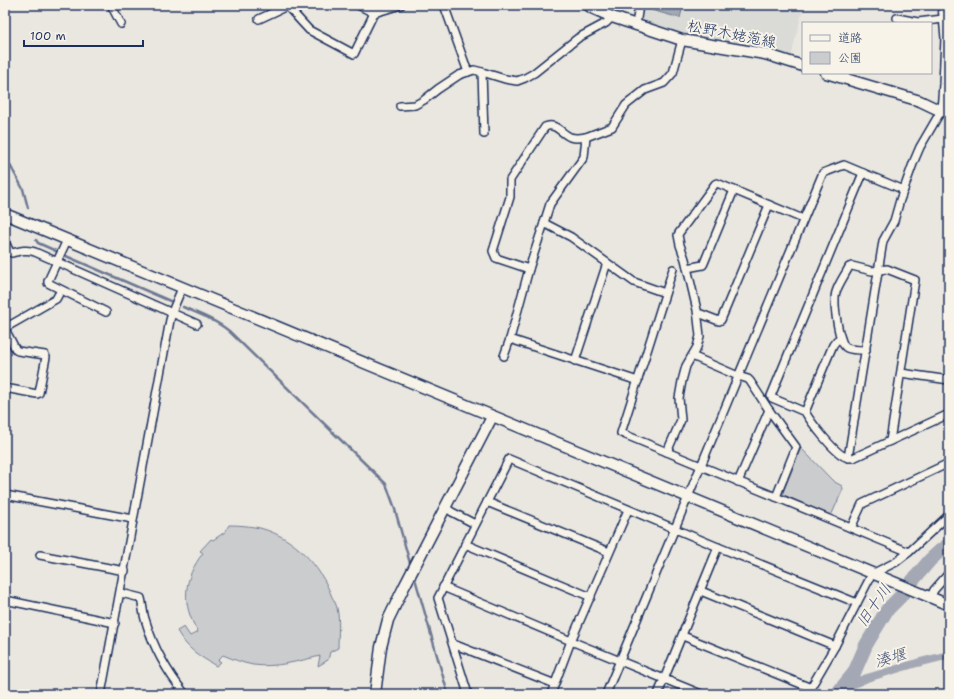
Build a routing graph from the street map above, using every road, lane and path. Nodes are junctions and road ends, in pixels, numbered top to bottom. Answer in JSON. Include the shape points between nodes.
{"nodes":[{"id":1,"x":111,"y":5,"type":"edge"},
{"id":2,"x":288,"y":5,"type":"edge"},
{"id":3,"x":358,"y":5,"type":"edge"},
{"id":4,"x":378,"y":5,"type":"edge"},
{"id":5,"x":401,"y":5,"type":"edge"},
{"id":6,"x":444,"y":5,"type":"edge"},
{"id":7,"x":588,"y":5,"type":"edge"},
{"id":8,"x":639,"y":5,"type":"edge"},
{"id":9,"x":945,"y":5,"type":"edge"},
{"id":10,"x":374,"y":13,"type":"junction"},
{"id":11,"x":612,"y":17,"type":"junction"},
{"id":12,"x":897,"y":18,"type":"dead end"},
{"id":13,"x":259,"y":19,"type":"dead end"},
{"id":14,"x":943,"y":19,"type":"junction"},
{"id":15,"x":121,"y":24,"type":"dead end"},
{"id":16,"x":636,"y":25,"type":"junction"},
{"id":17,"x":682,"y":40,"type":"junction"},
{"id":18,"x":802,"y":66,"type":"edge"},
{"id":19,"x":468,"y":72,"type":"junction"},
{"id":20,"x":482,"y":72,"type":"junction"},
{"id":21,"x":829,"y":74,"type":"edge"},
{"id":22,"x":400,"y":106,"type":"dead end"},
{"id":23,"x":945,"y":111,"type":"edge"},
{"id":24,"x":484,"y":134,"type":"dead end"},
{"id":25,"x":586,"y":138,"type":"junction"},
{"id":26,"x":863,"y":173,"type":"junction"},
{"id":27,"x":734,"y":190,"type":"junction"},
{"id":28,"x":904,"y":190,"type":"junction"},
{"id":29,"x":769,"y":205,"type":"junction"},
{"id":30,"x":5,"y":214,"type":"edge"},
{"id":31,"x":803,"y":219,"type":"junction"},
{"id":32,"x":544,"y":224,"type":"junction"},
{"id":33,"x":67,"y":240,"type":"junction"},
{"id":34,"x":5,"y":242,"type":"edge"},
{"id":35,"x":57,"y":262,"type":"junction"},
{"id":36,"x":607,"y":263,"type":"junction"},
{"id":37,"x":687,"y":268,"type":"junction"},
{"id":38,"x":530,"y":269,"type":"junction"},
{"id":39,"x":673,"y":269,"type":"dead end"},
{"id":40,"x":878,"y":271,"type":"junction"},
{"id":41,"x":182,"y":288,"type":"junction"},
{"id":42,"x":61,"y":290,"type":"junction"},
{"id":43,"x":665,"y":293,"type":"junction"},
{"id":44,"x":106,"y":312,"type":"dead end"},
{"id":45,"x":172,"y":313,"type":"junction"},
{"id":46,"x":698,"y":314,"type":"junction"},
{"id":47,"x":197,"y":324,"type":"dead end"},
{"id":48,"x":5,"y":328,"type":"edge"},
{"id":49,"x":841,"y":338,"type":"junction"},
{"id":50,"x":510,"y":339,"type":"junction"},
{"id":51,"x":866,"y":350,"type":"junction"},
{"id":52,"x":504,"y":356,"type":"dead end"},
{"id":53,"x":692,"y":356,"type":"junction"},
{"id":54,"x":575,"y":361,"type":"junction"},
{"id":55,"x":901,"y":373,"type":"junction"},
{"id":56,"x":738,"y":376,"type":"junction"},
{"id":57,"x":949,"y":380,"type":"edge"},
{"id":58,"x":638,"y":381,"type":"junction"},
{"id":59,"x":5,"y":388,"type":"edge"},
{"id":60,"x":769,"y":410,"type":"junction"},
{"id":61,"x":805,"y":412,"type":"junction"},
{"id":62,"x":949,"y":414,"type":"edge"},
{"id":63,"x":492,"y":417,"type":"junction"},
{"id":64,"x":890,"y":441,"type":"junction"},
{"id":65,"x":667,"y":452,"type":"junction"},
{"id":66,"x":848,"y":458,"type":"junction"},
{"id":67,"x":949,"y":463,"type":"edge"},
{"id":68,"x":700,"y":466,"type":"junction"},
{"id":69,"x":738,"y":482,"type":"junction"},
{"id":70,"x":5,"y":495,"type":"edge"},
{"id":71,"x":776,"y":497,"type":"junction"},
{"id":72,"x":688,"y":498,"type":"junction"},
{"id":73,"x":487,"y":502,"type":"junction"},
{"id":74,"x":445,"y":507,"type":"junction"},
{"id":75,"x":628,"y":510,"type":"junction"},
{"id":76,"x":949,"y":515,"type":"edge"},
{"id":77,"x":133,"y":519,"type":"junction"},
{"id":78,"x":475,"y":524,"type":"junction"},
{"id":79,"x":851,"y":528,"type":"junction"},
{"id":80,"x":674,"y":529,"type":"junction"},
{"id":81,"x":465,"y":544,"type":"junction"},
{"id":82,"x":718,"y":547,"type":"junction"},
{"id":83,"x":609,"y":552,"type":"junction"},
{"id":84,"x":908,"y":552,"type":"junction"},
{"id":85,"x":40,"y":555,"type":"dead end"},
{"id":86,"x":125,"y":571,"type":"junction"},
{"id":87,"x":949,"y":573,"type":"edge"},
{"id":88,"x":872,"y":574,"type":"junction"},
{"id":89,"x":443,"y":587,"type":"junction"},
{"id":90,"x":701,"y":591,"type":"junction"},
{"id":91,"x":121,"y":593,"type":"junction"},
{"id":92,"x":926,"y":596,"type":"junction"},
{"id":93,"x":591,"y":597,"type":"junction"},
{"id":94,"x":5,"y":600,"type":"edge"},
{"id":95,"x":857,"y":603,"type":"junction"},
{"id":96,"x":949,"y":606,"type":"edge"},
{"id":97,"x":115,"y":623,"type":"junction"},
{"id":98,"x":683,"y":636,"type":"junction"},
{"id":99,"x":571,"y":641,"type":"junction"},
{"id":100,"x":453,"y":644,"type":"junction"},
{"id":101,"x":835,"y":646,"type":"junction"},
{"id":102,"x":620,"y":661,"type":"junction"},
{"id":103,"x":664,"y":679,"type":"junction"},
{"id":104,"x":555,"y":684,"type":"junction"},
{"id":105,"x":809,"y":691,"type":"edge"},
{"id":106,"x":101,"y":694,"type":"edge"},
{"id":107,"x":185,"y":694,"type":"edge"},
{"id":108,"x":375,"y":694,"type":"edge"},
{"id":109,"x":468,"y":694,"type":"edge"},
{"id":110,"x":551,"y":694,"type":"edge"},
{"id":111,"x":606,"y":694,"type":"edge"},
{"id":112,"x":658,"y":694,"type":"edge"},
{"id":113,"x":701,"y":694,"type":"edge"}],
"edges":[{"from":1,"to":15,"type":"street"},
{"from":2,"to":10,"type":"street","via":[[309,30],[354,54]]},
{"from":2,"to":13,"type":"street"},
{"from":3,"to":10,"type":"street"},
{"from":4,"to":10,"type":"street"},
{"from":5,"to":10,"type":"street"},
{"from":6,"to":19,"type":"street"},
{"from":7,"to":11,"type":"street","name":"松野木姥萢線"},
{"from":8,"to":16,"type":"street"},
{"from":9,"to":14,"type":"street","via":[[942,6]]},
{"from":11,"to":16,"type":"street","name":"松野木姥萢線"},
{"from":11,"to":20,"type":"street","via":[[578,38],[525,78],[505,79]]},
{"from":12,"to":14,"type":"street","via":[[918,22]]},
{"from":14,"to":23,"type":"street"},
{"from":16,"to":17,"type":"street","name":"松野木姥萢線"},
{"from":17,"to":18,"type":"street","name":"松野木姥萢線","via":[[765,54]]},
{"from":17,"to":25,"type":"street","via":[[673,73],[664,83],[645,90],[626,105],[612,127]]},
{"from":19,"to":20,"type":"street"},
{"from":19,"to":22,"type":"street","via":[[459,75],[415,105]]},
{"from":20,"to":24,"type":"street"},
{"from":21,"to":23,"type":"street"},
{"from":23,"to":28,"type":"street","via":[[920,147]]},
{"from":25,"to":32,"type":"street","via":[[584,157],[550,204]]},
{"from":25,"to":38,"type":"street","via":[[569,137],[554,126],[545,127],[510,180],[510,197],[493,251],[496,258]]},
{"from":26,"to":28,"type":"street"},
{"from":26,"to":31,"type":"street","via":[[844,165],[823,173]]},
{"from":26,"to":61,"type":"street","via":[[771,396]]},
{"from":27,"to":29,"type":"street"},
{"from":27,"to":37,"type":"street","via":[[704,263]]},
{"from":27,"to":37,"type":"street","via":[[715,184],[679,233],[678,238]]},
{"from":28,"to":40,"type":"street","via":[[894,221],[883,241]]},
{"from":29,"to":31,"type":"street"},
{"from":29,"to":46,"type":"street","via":[[721,320]]},
{"from":30,"to":33,"type":"street"},
{"from":31,"to":56,"type":"street"},
{"from":32,"to":36,"type":"street","via":[[571,237]]},
{"from":32,"to":38,"type":"street"},
{"from":33,"to":35,"type":"street"},
{"from":33,"to":41,"type":"street"},
{"from":34,"to":35,"type":"street","via":[[12,253],[29,250]]},
{"from":35,"to":42,"type":"street","via":[[48,283]]},
{"from":35,"to":45,"type":"street"},
{"from":36,"to":43,"type":"street","via":[[634,282]]},
{"from":36,"to":54,"type":"street"},
{"from":37,"to":46,"type":"street"},
{"from":38,"to":50,"type":"street"},
{"from":39,"to":43,"type":"street"},
{"from":40,"to":49,"type":"street","via":[[849,267],[835,297]]},
{"from":40,"to":51,"type":"street"},
{"from":40,"to":55,"type":"street","via":[[887,269],[915,280]]},
{"from":41,"to":45,"type":"street"},
{"from":41,"to":63,"type":"street"},
{"from":42,"to":44,"type":"street"},
{"from":42,"to":48,"type":"street","via":[[56,299]]},
{"from":43,"to":58,"type":"street"},
{"from":45,"to":47,"type":"street"},
{"from":45,"to":77,"type":"street"},
{"from":46,"to":53,"type":"street","via":[[700,336]]},
{"from":48,"to":59,"type":"street","via":[[18,351],[46,357],[39,393]]},
{"from":49,"to":51,"type":"street","via":[[846,348]]},
{"from":49,"to":61,"type":"street","via":[[833,345]]},
{"from":50,"to":52,"type":"street"},
{"from":50,"to":54,"type":"street"},
{"from":51,"to":66,"type":"street"},
{"from":53,"to":56,"type":"street"},
{"from":53,"to":65,"type":"street","via":[[686,366],[680,389],[681,420]]},
{"from":54,"to":58,"type":"street"},
{"from":55,"to":57,"type":"street"},
{"from":55,"to":64,"type":"street"},
{"from":56,"to":60,"type":"street","via":[[750,381]]},
{"from":56,"to":68,"type":"street"},
{"from":58,"to":65,"type":"street","via":[[621,433]]},
{"from":60,"to":69,"type":"street"},
{"from":60,"to":71,"type":"street","via":[[796,447]]},
{"from":61,"to":66,"type":"street","via":[[820,432]]},
{"from":62,"to":64,"type":"street"},
{"from":63,"to":72,"type":"street"},
{"from":63,"to":74,"type":"street"},
{"from":64,"to":66,"type":"street"},
{"from":65,"to":68,"type":"street"},
{"from":67,"to":79,"type":"street","via":[[862,504]]},
{"from":68,"to":69,"type":"street"},
{"from":68,"to":72,"type":"street"},
{"from":69,"to":71,"type":"street"},
{"from":70,"to":77,"type":"street"},
{"from":71,"to":79,"type":"street"},
{"from":72,"to":80,"type":"street"},
{"from":72,"to":88,"type":"street"},
{"from":73,"to":75,"type":"street","via":[[509,459]]},
{"from":73,"to":78,"type":"street"},
{"from":73,"to":83,"type":"street"},
{"from":74,"to":78,"type":"street"},
{"from":74,"to":108,"type":"street","via":[[388,620],[381,647]]},
{"from":75,"to":80,"type":"street"},
{"from":75,"to":83,"type":"street"},
{"from":76,"to":84,"type":"street"},
{"from":77,"to":86,"type":"street"},
{"from":78,"to":81,"type":"street"},
{"from":79,"to":84,"type":"street"},
{"from":80,"to":82,"type":"street"},
{"from":80,"to":102,"type":"street"},
{"from":81,"to":89,"type":"street"},
{"from":81,"to":93,"type":"street"},
{"from":82,"to":90,"type":"street"},
{"from":82,"to":95,"type":"street"},
{"from":83,"to":93,"type":"street"},
{"from":84,"to":88,"type":"street","via":[[896,562]]},
{"from":85,"to":86,"type":"street"},
{"from":86,"to":91,"type":"street"},
{"from":87,"to":92,"type":"street"},
{"from":88,"to":92,"type":"street"},
{"from":88,"to":95,"type":"street"},
{"from":89,"to":99,"type":"street"},
{"from":89,"to":100,"type":"street","via":[[438,598]]},
{"from":90,"to":98,"type":"street"},
{"from":90,"to":101,"type":"street"},
{"from":91,"to":97,"type":"street"},
{"from":91,"to":107,"type":"street","via":[[141,598],[145,621],[153,642],[175,682]]},
{"from":92,"to":96,"type":"street"},
{"from":93,"to":99,"type":"street"},
{"from":94,"to":97,"type":"street"},
{"from":95,"to":101,"type":"street"},
{"from":97,"to":106,"type":"street"},
{"from":98,"to":103,"type":"street"},
{"from":98,"to":105,"type":"street"},
{"from":99,"to":102,"type":"street"},
{"from":99,"to":104,"type":"street"},
{"from":100,"to":104,"type":"street"},
{"from":100,"to":109,"type":"street"},
{"from":101,"to":105,"type":"street"},
{"from":102,"to":103,"type":"street"},
{"from":102,"to":111,"type":"street"},
{"from":103,"to":112,"type":"street"},
{"from":103,"to":113,"type":"street"},
{"from":104,"to":110,"type":"street"}]}
